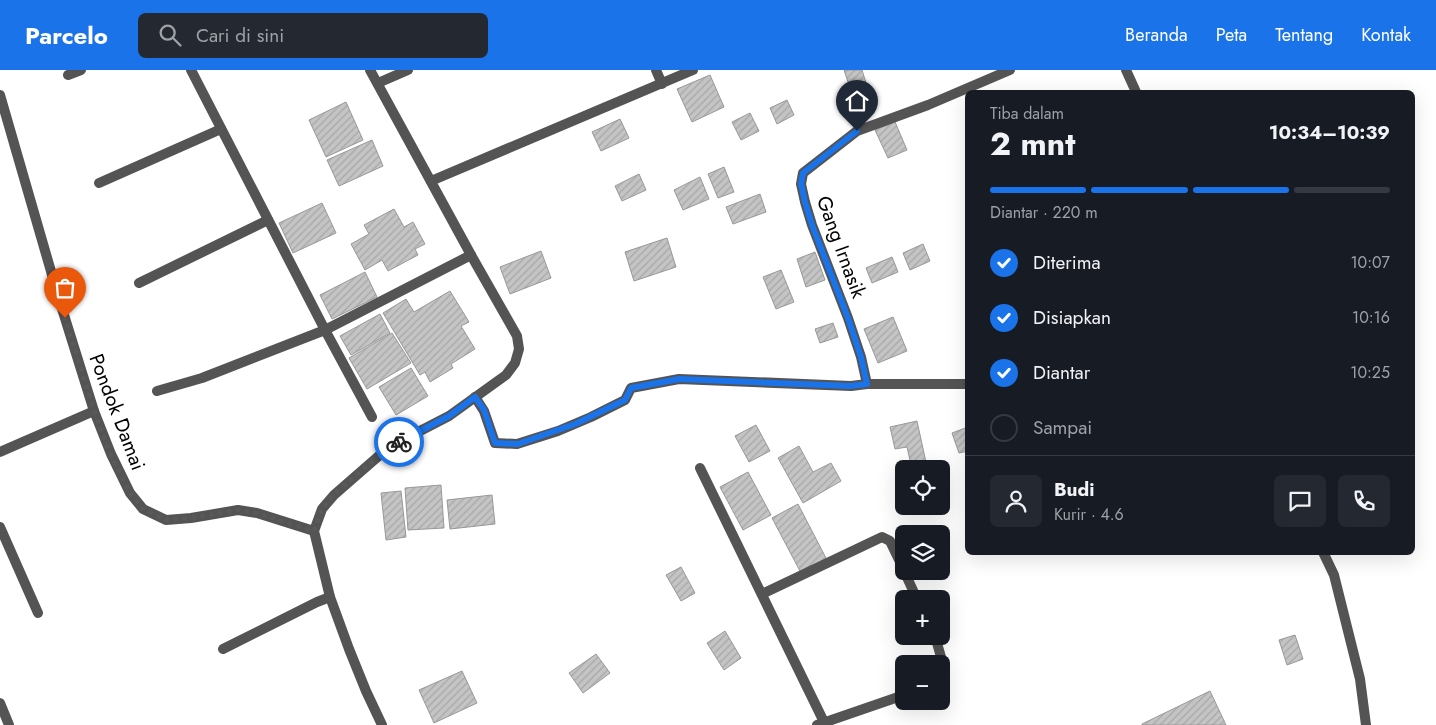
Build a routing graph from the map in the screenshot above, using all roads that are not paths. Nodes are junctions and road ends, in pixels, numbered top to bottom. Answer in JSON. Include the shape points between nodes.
{"nodes":[{"id":1,"x":81,"y":70,"type":"edge"},
{"id":2,"x":191,"y":70,"type":"edge"},
{"id":3,"x":370,"y":70,"type":"edge"},
{"id":4,"x":408,"y":70,"type":"edge"},
{"id":5,"x":656,"y":70,"type":"edge"},
{"id":6,"x":693,"y":70,"type":"edge"},
{"id":7,"x":1010,"y":70,"type":"edge"},
{"id":8,"x":1126,"y":70,"type":"edge"},
{"id":9,"x":68,"y":75,"type":"dead end"},
{"id":10,"x":378,"y":83,"type":"junction"},
{"id":11,"x":662,"y":84,"type":"junction"},
{"id":12,"x":1135,"y":90,"type":"edge"},
{"id":13,"x":0,"y":95,"type":"edge"},
{"id":14,"x":221,"y":129,"type":"junction"},
{"id":15,"x":431,"y":181,"type":"junction"},
{"id":16,"x":99,"y":184,"type":"dead end"},
{"id":17,"x":268,"y":220,"type":"junction"},
{"id":18,"x":471,"y":256,"type":"junction"},
{"id":19,"x":139,"y":283,"type":"dead end"},
{"id":20,"x":325,"y":330,"type":"junction"},
{"id":21,"x":867,"y":384,"type":"junction"},
{"id":22,"x":965,"y":384,"type":"edge"},
{"id":23,"x":157,"y":391,"type":"dead end"},
{"id":24,"x":475,"y":397,"type":"junction"},
{"id":25,"x":94,"y":411,"type":"junction"},
{"id":26,"x":372,"y":417,"type":"dead end"},
{"id":27,"x":0,"y":452,"type":"edge"},
{"id":28,"x":700,"y":468,"type":"dead end"},
{"id":29,"x":0,"y":527,"type":"edge"},
{"id":30,"x":314,"y":531,"type":"junction"},
{"id":31,"x":895,"y":552,"type":"edge"},
{"id":32,"x":1324,"y":555,"type":"edge"},
{"id":33,"x":762,"y":594,"type":"junction"},
{"id":34,"x":330,"y":598,"type":"junction"},
{"id":35,"x":38,"y":612,"type":"dead end"},
{"id":36,"x":223,"y":649,"type":"dead end"},
{"id":37,"x":895,"y":698,"type":"edge"},
{"id":38,"x":0,"y":704,"type":"edge"},
{"id":39,"x":821,"y":723,"type":"edge"},
{"id":40,"x":9,"y":725,"type":"edge"},
{"id":41,"x":382,"y":725,"type":"edge"},
{"id":42,"x":1366,"y":725,"type":"edge"}],
"edges":[{"from":1,"to":9,"type":"street"},
{"from":2,"to":14,"type":"street"},
{"from":3,"to":10,"type":"street"},
{"from":4,"to":10,"type":"street"},
{"from":5,"to":11,"type":"street"},
{"from":6,"to":11,"type":"street"},
{"from":7,"to":21,"type":"street","name":"Gang Irnasik","via":[[928,106],[857,131],[803,173],[801,184],[805,202],[848,318]]},
{"from":8,"to":12,"type":"street"},
{"from":10,"to":15,"type":"street"},
{"from":11,"to":15,"type":"street"},
{"from":13,"to":25,"type":"street","name":"Pondok Damai"},
{"from":14,"to":16,"type":"street"},
{"from":14,"to":17,"type":"street"},
{"from":15,"to":18,"type":"street"},
{"from":17,"to":19,"type":"street"},
{"from":17,"to":20,"type":"street"},
{"from":18,"to":20,"type":"street"},
{"from":18,"to":24,"type":"street","via":[[516,336],[519,349],[516,363],[506,375]]},
{"from":20,"to":23,"type":"street","via":[[202,378]]},
{"from":20,"to":26,"type":"street"},
{"from":21,"to":22,"type":"street"},
{"from":21,"to":24,"type":"street","via":[[679,379],[631,388],[625,400],[591,417],[518,444],[495,443],[484,410]]},
{"from":24,"to":30,"type":"street","via":[[449,416],[389,447],[334,494],[322,509]]},
{"from":25,"to":27,"type":"street"},
{"from":25,"to":30,"type":"street","name":"Pondok Damai","via":[[110,454],[130,493],[143,509],[166,520],[238,510]]},
{"from":28,"to":33,"type":"street"},
{"from":29,"to":35,"type":"street"},
{"from":30,"to":34,"type":"street"},
{"from":31,"to":33,"type":"street","via":[[890,541],[882,537]]},
{"from":32,"to":42,"type":"street","via":[[1334,575],[1356,660]]},
{"from":33,"to":39,"type":"street"},
{"from":34,"to":36,"type":"street"},
{"from":34,"to":41,"type":"street"},
{"from":37,"to":39,"type":"street"},
{"from":38,"to":40,"type":"street"}]}
